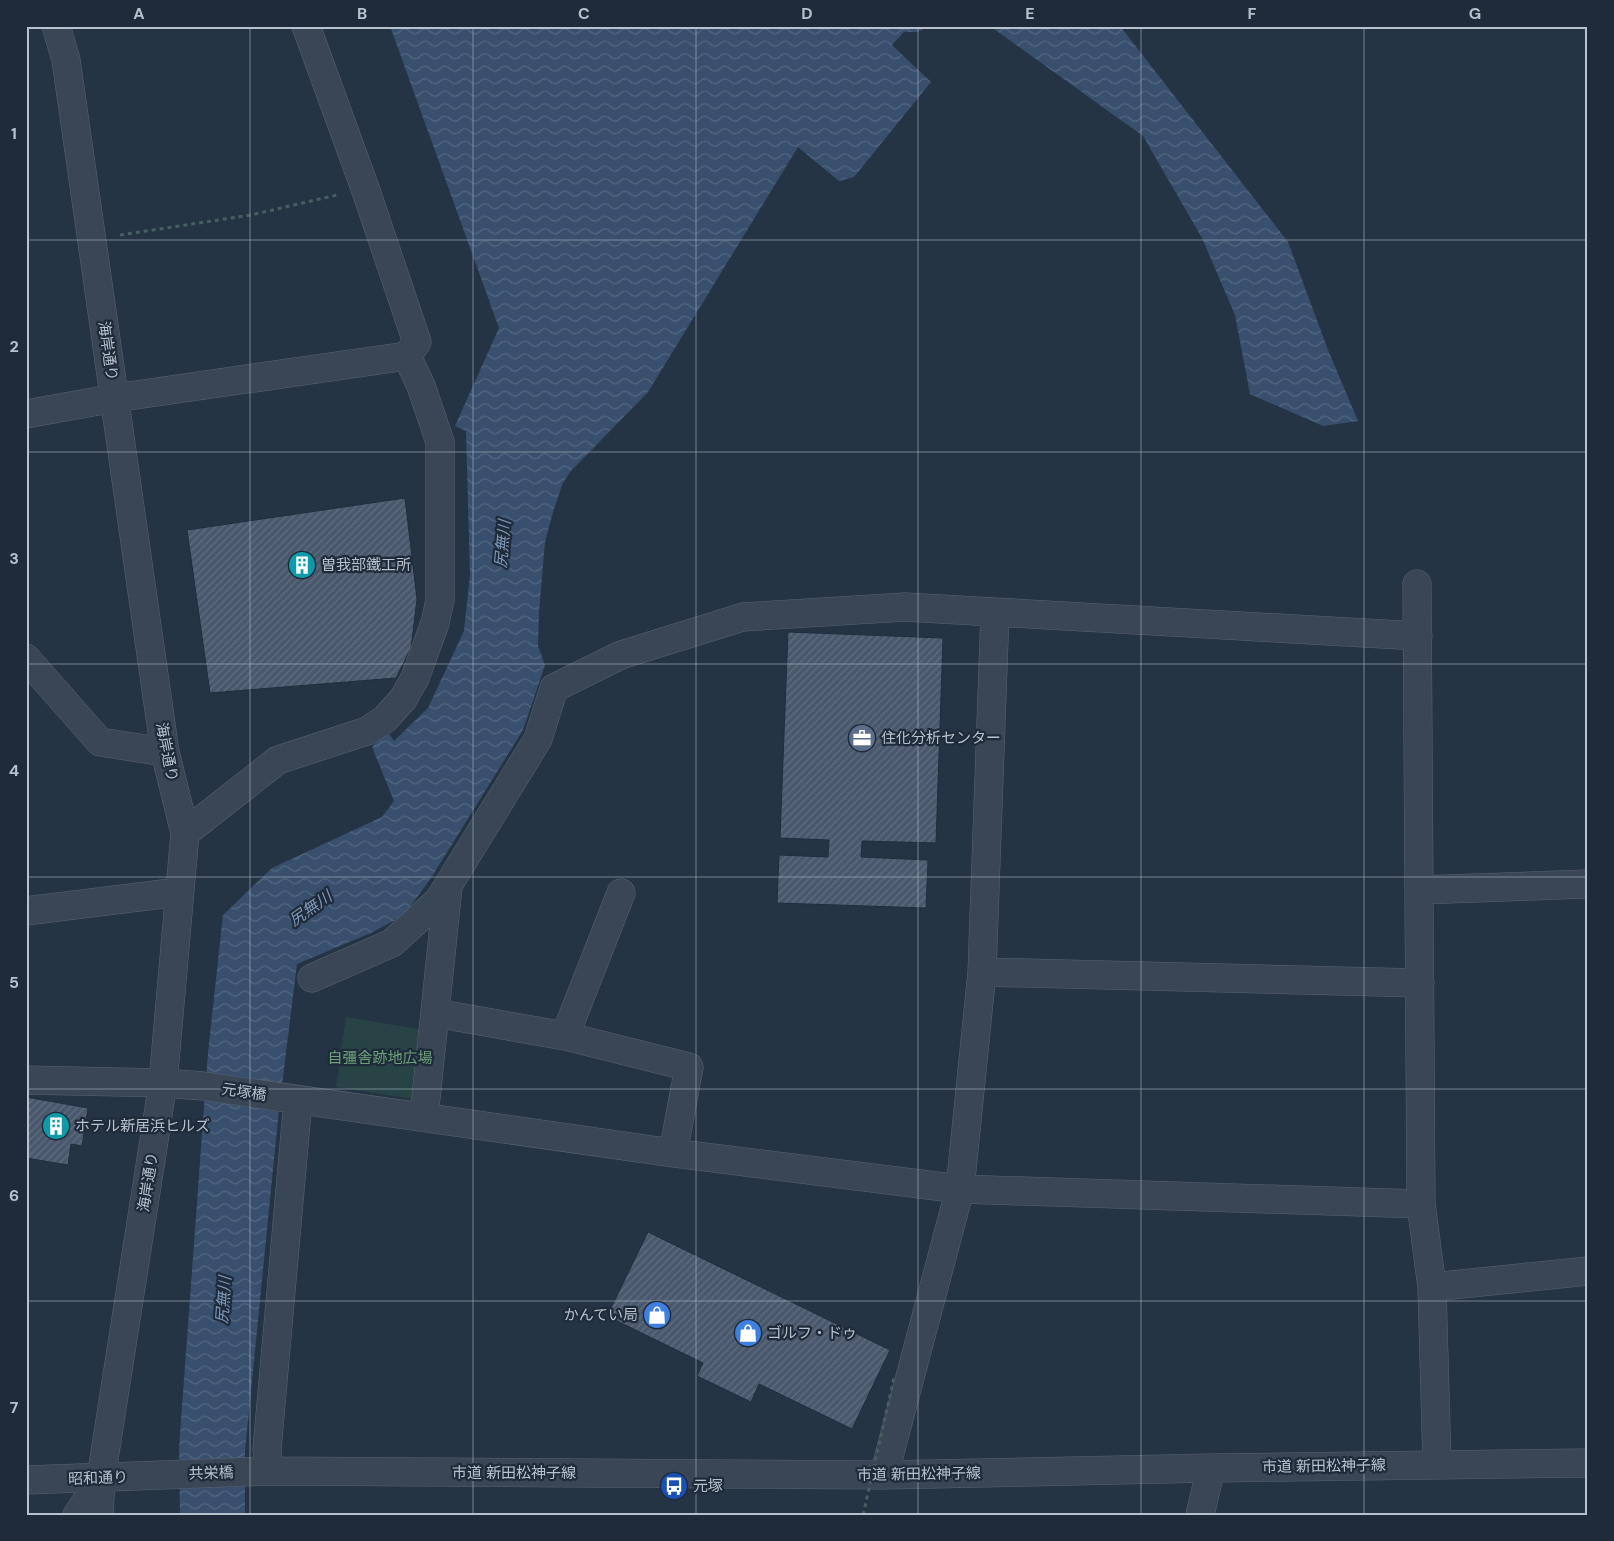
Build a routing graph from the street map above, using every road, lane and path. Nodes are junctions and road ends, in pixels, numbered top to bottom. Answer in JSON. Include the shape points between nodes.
{"nodes":[{"id":1,"x":56,"y":26,"type":"edge"},
{"id":2,"x":306,"y":26,"type":"edge"},
{"id":3,"x":364,"y":188,"type":"junction"},
{"id":4,"x":92,"y":240,"type":"junction"},
{"id":5,"x":407,"y":356,"type":"junction"},
{"id":6,"x":115,"y":398,"type":"junction"},
{"id":7,"x":26,"y":414,"type":"edge"},
{"id":8,"x":1417,"y":584,"type":"dead end"},
{"id":9,"x":995,"y":612,"type":"junction"},
{"id":10,"x":1418,"y":636,"type":"junction"},
{"id":11,"x":26,"y":658,"type":"edge"},
{"id":12,"x":165,"y":752,"type":"junction"},
{"id":13,"x":185,"y":833,"type":"junction"},
{"id":14,"x":1587,"y":886,"type":"edge"},
{"id":15,"x":448,"y":887,"type":"junction"},
{"id":16,"x":1419,"y":890,"type":"junction"},
{"id":17,"x":180,"y":892,"type":"junction"},
{"id":18,"x":621,"y":893,"type":"dead end"},
{"id":19,"x":26,"y":911,"type":"edge"},
{"id":20,"x":982,"y":972,"type":"junction"},
{"id":21,"x":312,"y":978,"type":"dead end"},
{"id":22,"x":1420,"y":983,"type":"junction"},
{"id":23,"x":435,"y":1013,"type":"junction"},
{"id":24,"x":565,"y":1036,"type":"junction"},
{"id":25,"x":26,"y":1080,"type":"edge"},
{"id":26,"x":164,"y":1083,"type":"junction"},
{"id":27,"x":291,"y":1099,"type":"junction"},
{"id":28,"x":424,"y":1117,"type":"junction"},
{"id":29,"x":673,"y":1153,"type":"junction"},
{"id":30,"x":960,"y":1189,"type":"junction"},
{"id":31,"x":1421,"y":1204,"type":"junction"},
{"id":32,"x":1588,"y":1271,"type":"edge"},
{"id":33,"x":1432,"y":1287,"type":"junction"},
{"id":34,"x":894,"y":1378,"type":"dead end"},
{"id":35,"x":1588,"y":1462,"type":"edge"},
{"id":36,"x":1437,"y":1465,"type":"junction"},
{"id":37,"x":1211,"y":1468,"type":"junction"},
{"id":38,"x":260,"y":1471,"type":"junction"},
{"id":39,"x":171,"y":1475,"type":"joint"},
{"id":40,"x":884,"y":1475,"type":"junction"},
{"id":41,"x":101,"y":1478,"type":"junction"},
{"id":42,"x":26,"y":1480,"type":"edge"},
{"id":43,"x":77,"y":1515,"type":"edge"},
{"id":44,"x":99,"y":1515,"type":"edge"},
{"id":45,"x":863,"y":1515,"type":"edge"},
{"id":46,"x":1200,"y":1515,"type":"edge"}],
"edges":[{"from":1,"to":4,"type":"street","name":"海岸通り","via":[[66,60]]},
{"from":2,"to":3,"type":"street"},
{"from":3,"to":4,"type":"path","via":[[251,216]]},
{"from":3,"to":5,"type":"street","via":[[417,342]]},
{"from":4,"to":6,"type":"street","name":"海岸通り"},
{"from":5,"to":6,"type":"street"},
{"from":5,"to":13,"type":"street","via":[[440,442],[440,600],[415,678],[403,699],[385,719],[367,731],[278,760]]},
{"from":6,"to":7,"type":"street"},
{"from":6,"to":12,"type":"street","name":"海岸通り"},
{"from":8,"to":10,"type":"street"},
{"from":9,"to":10,"type":"street"},
{"from":9,"to":15,"type":"street","via":[[905,607],[743,617],[621,655],[554,688],[538,739]]},
{"from":9,"to":20,"type":"street"},
{"from":10,"to":16,"type":"street"},
{"from":11,"to":12,"type":"street","via":[[100,742]]},
{"from":12,"to":13,"type":"street","name":"海岸通り"},
{"from":13,"to":17,"type":"street","name":"海岸通り"},
{"from":14,"to":16,"type":"street"},
{"from":15,"to":21,"type":"street","via":[[439,900],[392,943]]},
{"from":15,"to":23,"type":"street"},
{"from":16,"to":22,"type":"street"},
{"from":17,"to":19,"type":"street"},
{"from":17,"to":26,"type":"street","name":"海岸通り"},
{"from":18,"to":24,"type":"street"},
{"from":20,"to":22,"type":"street"},
{"from":20,"to":30,"type":"street"},
{"from":22,"to":31,"type":"street"},
{"from":23,"to":24,"type":"street"},
{"from":23,"to":28,"type":"street"},
{"from":24,"to":29,"type":"street","via":[[689,1067]]},
{"from":25,"to":26,"type":"street","name":"元塚橋"},
{"from":26,"to":27,"type":"street","name":"元塚橋"},
{"from":26,"to":41,"type":"street","name":"海岸通り"},
{"from":27,"to":28,"type":"street","name":"元塚橋"},
{"from":27,"to":38,"type":"street","via":[[267,1449]]},
{"from":28,"to":29,"type":"street","name":"元塚橋"},
{"from":29,"to":30,"type":"street","name":"元塚橋"},
{"from":30,"to":31,"type":"street","name":"元塚橋"},
{"from":30,"to":40,"type":"street"},
{"from":31,"to":33,"type":"street"},
{"from":32,"to":33,"type":"street"},
{"from":33,"to":36,"type":"street"},
{"from":34,"to":45,"type":"path","bridge":true},
{"from":35,"to":36,"type":"street","name":"市道 新田松神子線"},
{"from":36,"to":37,"type":"street","name":"市道 新田松神子線"},
{"from":37,"to":40,"type":"street","name":"市道 新田松神子線"},
{"from":37,"to":46,"type":"street"},
{"from":38,"to":39,"type":"street","name":"共栄橋"},
{"from":38,"to":40,"type":"street","name":"市道 新田松神子線"},
{"from":39,"to":41,"type":"street","name":"昭和通り"},
{"from":41,"to":42,"type":"street","name":"昭和通り"},
{"from":41,"to":43,"type":"street"},
{"from":41,"to":44,"type":"street","name":"海岸通り"}]}
